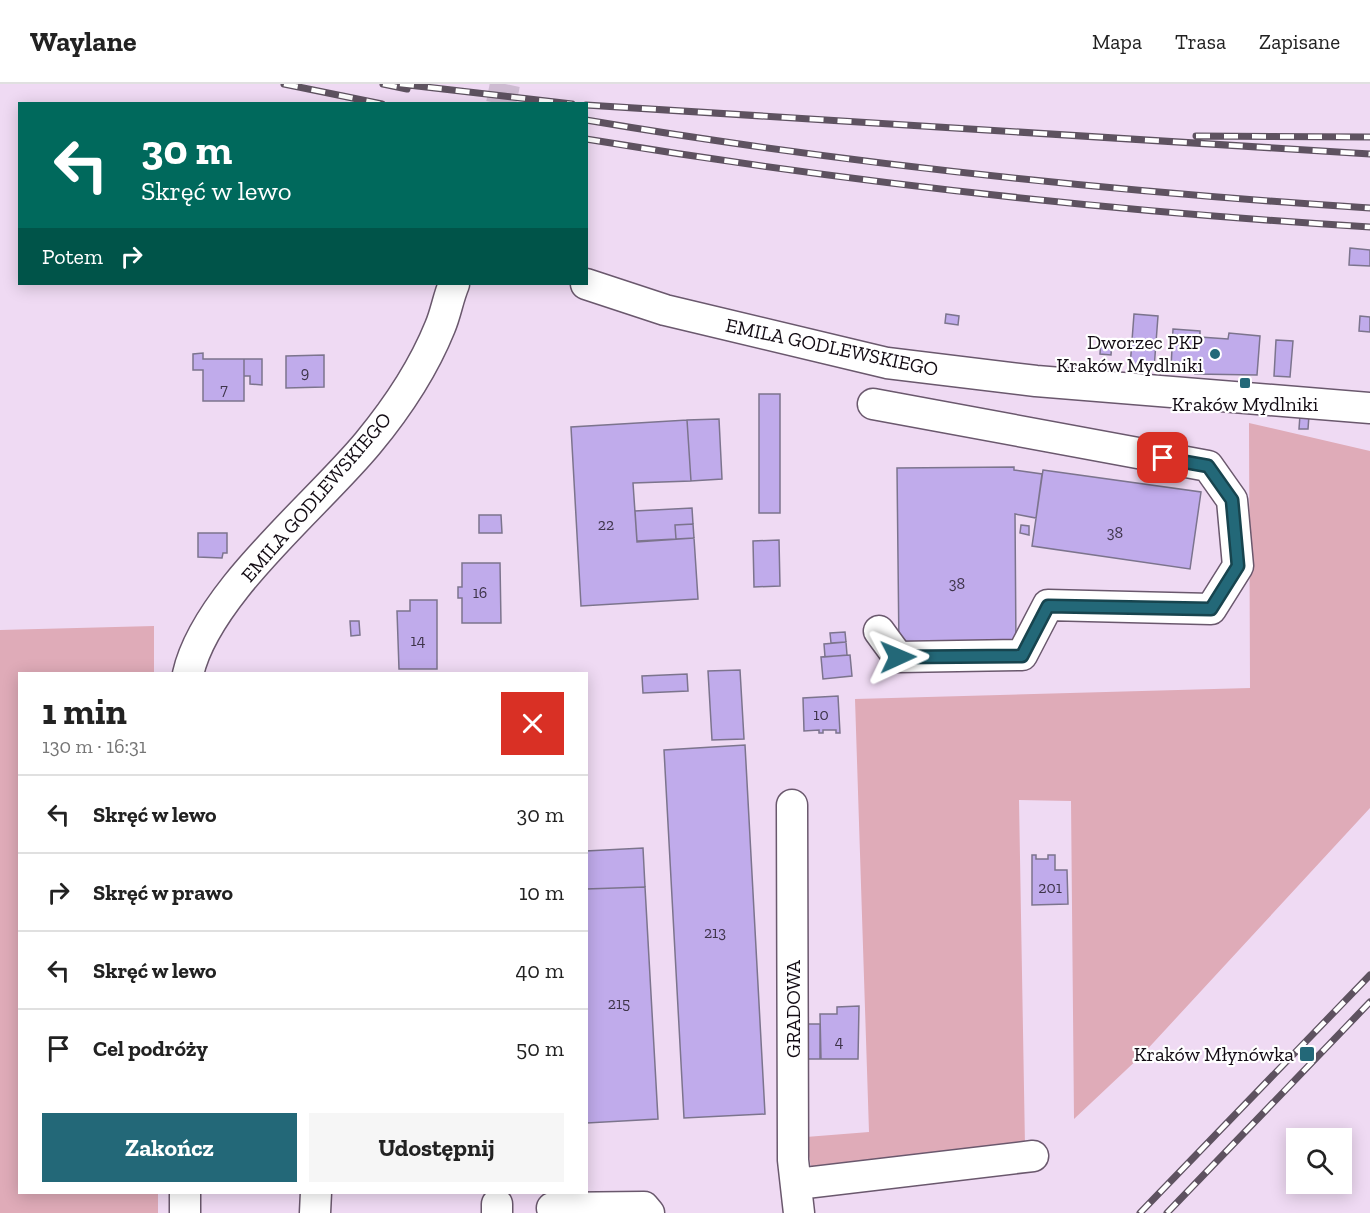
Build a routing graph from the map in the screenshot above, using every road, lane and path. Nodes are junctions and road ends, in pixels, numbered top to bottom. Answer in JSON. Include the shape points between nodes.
{"nodes":[{"id":1,"x":454,"y":285,"type":"edge"},
{"id":2,"x":588,"y":285,"type":"edge"},
{"id":3,"x":795,"y":342,"type":"junction"},
{"id":4,"x":817,"y":363,"type":"dead end"},
{"id":5,"x":873,"y":404,"type":"dead end"},
{"id":6,"x":1370,"y":408,"type":"edge"},
{"id":7,"x":879,"y":631,"type":"dead end"},
{"id":8,"x":188,"y":672,"type":"edge"},
{"id":9,"x":792,"y":805,"type":"dead end"},
{"id":10,"x":1033,"y":1156,"type":"dead end"},
{"id":11,"x":185,"y":1194,"type":"edge"},
{"id":12,"x":316,"y":1194,"type":"edge"},
{"id":13,"x":798,"y":1199,"type":"edge"},
{"id":14,"x":552,"y":1208,"type":"dead end"},
{"id":15,"x":185,"y":1213,"type":"edge"},
{"id":16,"x":315,"y":1213,"type":"edge"},
{"id":17,"x":649,"y":1213,"type":"edge"}],
"edges":[{"from":1,"to":8,"type":"street","name":"EMILA GODLEWSKIEGO","via":[[435,340],[404,395],[368,444],[251,570],[213,618],[193,652]]},
{"from":2,"to":3,"type":"street","name":"EMILA GODLEWSKIEGO","via":[[665,310]]},
{"from":3,"to":4,"type":"street"},
{"from":3,"to":6,"type":"street","name":"EMILA GODLEWSKIEGO","via":[[887,363],[965,375]]},
{"from":5,"to":7,"type":"street","via":[[1208,466],[1232,500],[1238,566],[1211,609],[1048,606],[1022,656],[898,657]]},
{"from":9,"to":13,"type":"street","name":"GRADOWA","via":[[794,1160]]},
{"from":10,"to":13,"type":"street"},
{"from":11,"to":15,"type":"street"},
{"from":12,"to":16,"type":"street"},
{"from":14,"to":17,"type":"street","via":[[644,1207]]}]}
